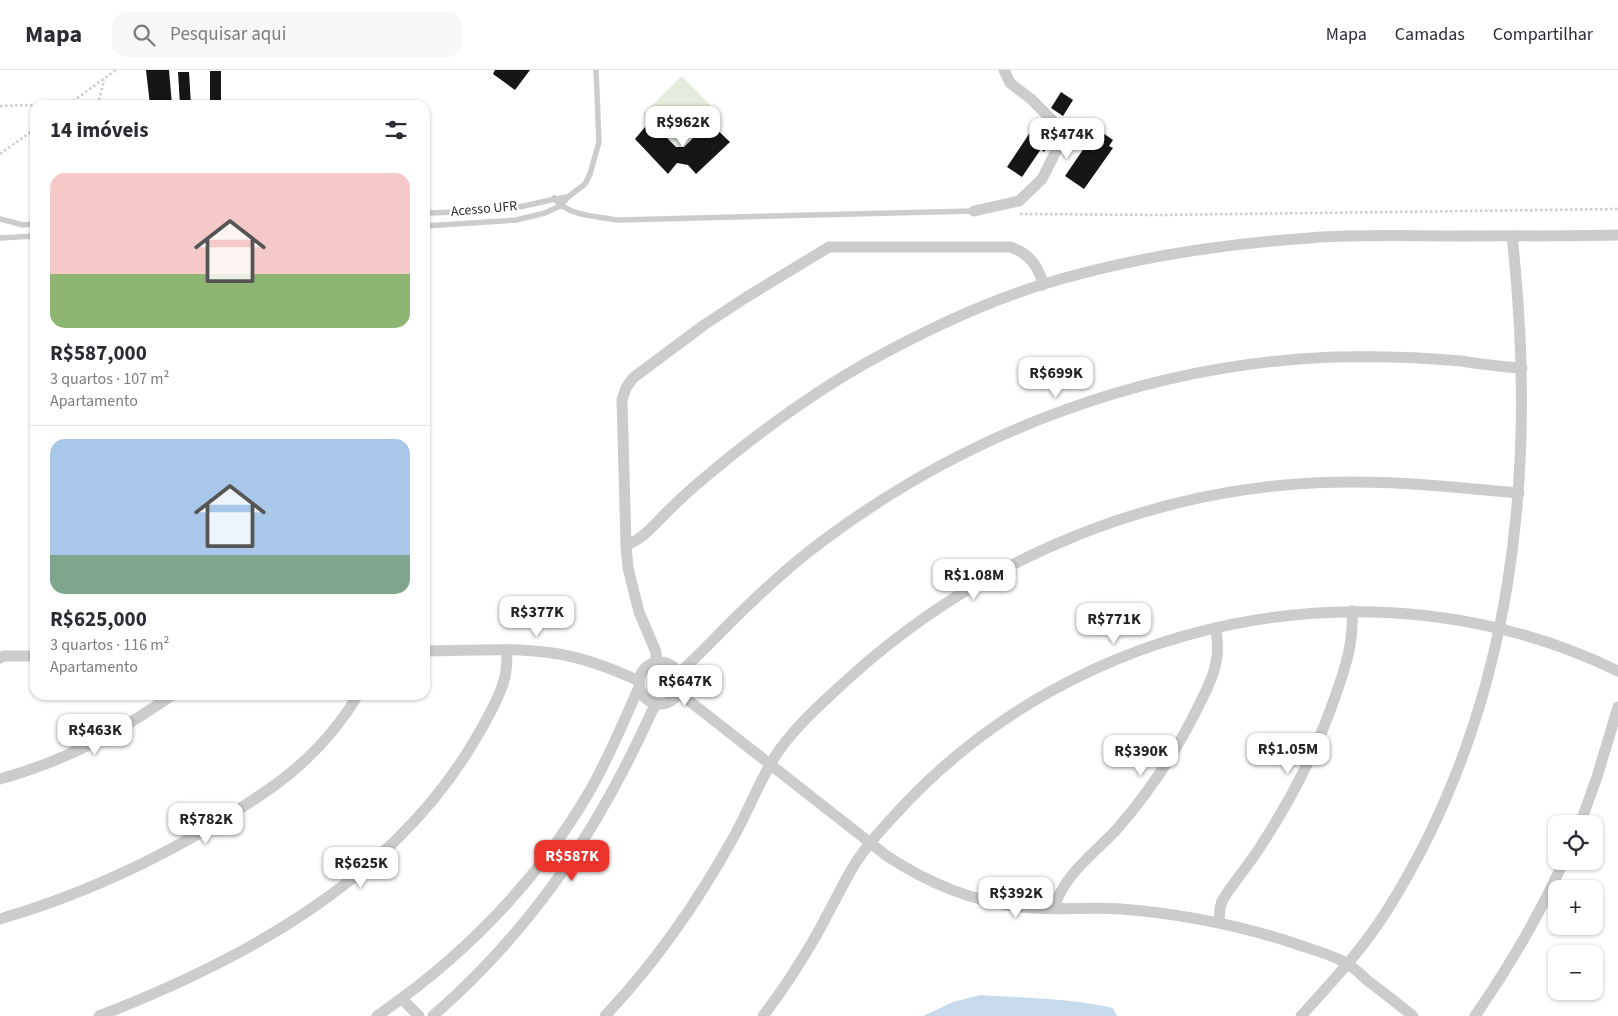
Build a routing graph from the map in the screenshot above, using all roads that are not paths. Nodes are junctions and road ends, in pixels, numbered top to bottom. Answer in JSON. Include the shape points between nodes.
{"nodes":[{"id":1,"x":596,"y":70,"type":"edge"},
{"id":2,"x":1004,"y":70,"type":"edge"},
{"id":3,"x":568,"y":197,"type":"junction"},
{"id":4,"x":554,"y":198,"type":"junction"},
{"id":5,"x":560,"y":206,"type":"junction"},
{"id":6,"x":514,"y":208,"type":"junction"},
{"id":7,"x":974,"y":211,"type":"joint"},
{"id":8,"x":430,"y":213,"type":"edge"},
{"id":9,"x":0,"y":219,"type":"edge"},
{"id":10,"x":516,"y":220,"type":"junction"},
{"id":11,"x":30,"y":224,"type":"edge"},
{"id":12,"x":430,"y":226,"type":"edge"},
{"id":13,"x":1618,"y":235,"type":"edge"},
{"id":14,"x":30,"y":236,"type":"edge"},
{"id":15,"x":1512,"y":236,"type":"junction"},
{"id":16,"x":0,"y":238,"type":"edge"},
{"id":17,"x":1043,"y":285,"type":"junction"},
{"id":18,"x":1522,"y":368,"type":"junction"},
{"id":19,"x":1519,"y":493,"type":"junction"},
{"id":20,"x":626,"y":545,"type":"junction"},
{"id":21,"x":1352,"y":611,"type":"junction"},
{"id":22,"x":1216,"y":628,"type":"junction"},
{"id":23,"x":1499,"y":629,"type":"junction"},
{"id":24,"x":508,"y":650,"type":"junction"},
{"id":25,"x":430,"y":651,"type":"edge"},
{"id":26,"x":30,"y":656,"type":"edge"},
{"id":27,"x":0,"y":658,"type":"edge"},
{"id":28,"x":656,"y":663,"type":"junction"},
{"id":29,"x":1618,"y":671,"type":"edge"},
{"id":30,"x":679,"y":673,"type":"junction"},
{"id":31,"x":639,"y":684,"type":"junction"},
{"id":32,"x":679,"y":693,"type":"junction"},
{"id":33,"x":164,"y":700,"type":"edge"},
{"id":34,"x":354,"y":700,"type":"edge"},
{"id":35,"x":657,"y":704,"type":"junction"},
{"id":36,"x":1618,"y":707,"type":"edge"},
{"id":37,"x":770,"y":764,"type":"junction"},
{"id":38,"x":0,"y":779,"type":"edge"},
{"id":39,"x":1583,"y":815,"type":"edge"},
{"id":40,"x":870,"y":844,"type":"junction"},
{"id":41,"x":1559,"y":870,"type":"edge"},
{"id":42,"x":1054,"y":908,"type":"junction"},
{"id":43,"x":0,"y":919,"type":"edge"},
{"id":44,"x":1219,"y":922,"type":"junction"},
{"id":45,"x":1348,"y":964,"type":"junction"},
{"id":46,"x":402,"y":999,"type":"junction"},
{"id":47,"x":99,"y":1016,"type":"edge"},
{"id":48,"x":377,"y":1016,"type":"edge"},
{"id":49,"x":419,"y":1016,"type":"edge"},
{"id":50,"x":433,"y":1016,"type":"edge"},
{"id":51,"x":605,"y":1016,"type":"edge"},
{"id":52,"x":763,"y":1016,"type":"edge"},
{"id":53,"x":1301,"y":1016,"type":"edge"},
{"id":54,"x":1413,"y":1016,"type":"edge"},
{"id":55,"x":1475,"y":1016,"type":"edge"}],
"edges":[{"from":1,"to":3,"type":"lane","name":"Acesso UFR","via":[[599,142],[585,184]]},
{"from":2,"to":7,"type":"street","via":[[1010,83],[1052,120],[1059,145],[1042,179],[1019,200]]},
{"from":3,"to":4,"type":"lane"},
{"from":3,"to":5,"type":"lane","name":"Acesso UFR"},
{"from":4,"to":5,"type":"lane"},
{"from":4,"to":6,"type":"lane"},
{"from":5,"to":7,"type":"lane","via":[[574,213],[618,220]]},
{"from":5,"to":10,"type":"lane","name":"Acesso UFR"},
{"from":6,"to":8,"type":"lane"},
{"from":6,"to":10,"type":"lane"},
{"from":9,"to":11,"type":"lane"},
{"from":10,"to":12,"type":"lane","name":"Acesso UFR"},
{"from":13,"to":15,"type":"street"},
{"from":14,"to":16,"type":"lane"},
{"from":15,"to":17,"type":"street","via":[[1359,235],[1260,242],[1163,256]]},
{"from":15,"to":18,"type":"street"},
{"from":17,"to":20,"type":"street","via":[[934,328],[831,384],[732,454],[642,537]]},
{"from":17,"to":20,"type":"street","via":[[1034,262],[1023,252],[1010,247],[829,247],[745,298],[668,351],[633,378],[626,388],[622,400]]},
{"from":18,"to":19,"type":"street"},
{"from":18,"to":30,"type":"street","via":[[1419,358],[1342,357],[1249,364],[1125,390],[1060,411],[967,451],[858,516],[759,595]]},
{"from":19,"to":23,"type":"street"},
{"from":19,"to":37,"type":"street","via":[[1401,482],[1285,485],[1199,498],[1097,527],[1008,567],[925,617],[835,691]]},
{"from":20,"to":28,"type":"street","via":[[633,590],[656,652]]},
{"from":21,"to":22,"type":"street","via":[[1268,617]]},
{"from":21,"to":23,"type":"street","via":[[1436,617]]},
{"from":21,"to":44,"type":"street","via":[[1349,654],[1320,738],[1278,819],[1222,901]]},
{"from":22,"to":40,"type":"street","via":[[1114,660],[1022,707],[940,769]]},
{"from":22,"to":42,"type":"street","via":[[1218,653],[1215,669],[1183,737],[1136,806],[1069,877]]},
{"from":23,"to":29,"type":"street","via":[[1551,644]]},
{"from":23,"to":45,"type":"street","via":[[1464,751],[1432,829],[1385,913]]},
{"from":24,"to":25,"type":"street"},
{"from":24,"to":31,"type":"street","via":[[575,657],[619,671]]},
{"from":24,"to":47,"type":"street","via":[[505,678],[465,756],[423,813],[380,856],[321,902],[245,948],[166,988]]},
{"from":26,"to":27,"type":"street"},
{"from":28,"to":30,"type":"street","via":[[669,664]]},
{"from":28,"to":31,"type":"street","via":[[645,669]]},
{"from":30,"to":32,"type":"street"},
{"from":31,"to":35,"type":"street","via":[[646,699]]},
{"from":31,"to":46,"type":"street","via":[[589,793],[532,876],[484,929]]},
{"from":32,"to":35,"type":"street","via":[[670,702]]},
{"from":32,"to":37,"type":"street"},
{"from":33,"to":38,"type":"street","via":[[95,742],[46,764]]},
{"from":34,"to":43,"type":"street","via":[[309,757],[245,806],[133,868],[54,901]]},
{"from":35,"to":50,"type":"street","via":[[616,788],[549,891],[503,947]]},
{"from":36,"to":39,"type":"street"},
{"from":37,"to":40,"type":"street"},
{"from":37,"to":51,"type":"street","via":[[733,839],[689,910],[650,964]]},
{"from":40,"to":42,"type":"street","via":[[911,872],[958,893],[1009,905]]},
{"from":40,"to":52,"type":"street","via":[[850,872],[797,967]]},
{"from":41,"to":55,"type":"street","via":[[1522,942]]},
{"from":42,"to":44,"type":"street","via":[[1120,909]]},
{"from":44,"to":45,"type":"street","via":[[1284,940]]},
{"from":45,"to":53,"type":"street"},
{"from":45,"to":54,"type":"street"},
{"from":46,"to":48,"type":"street"},
{"from":46,"to":49,"type":"street"}]}
